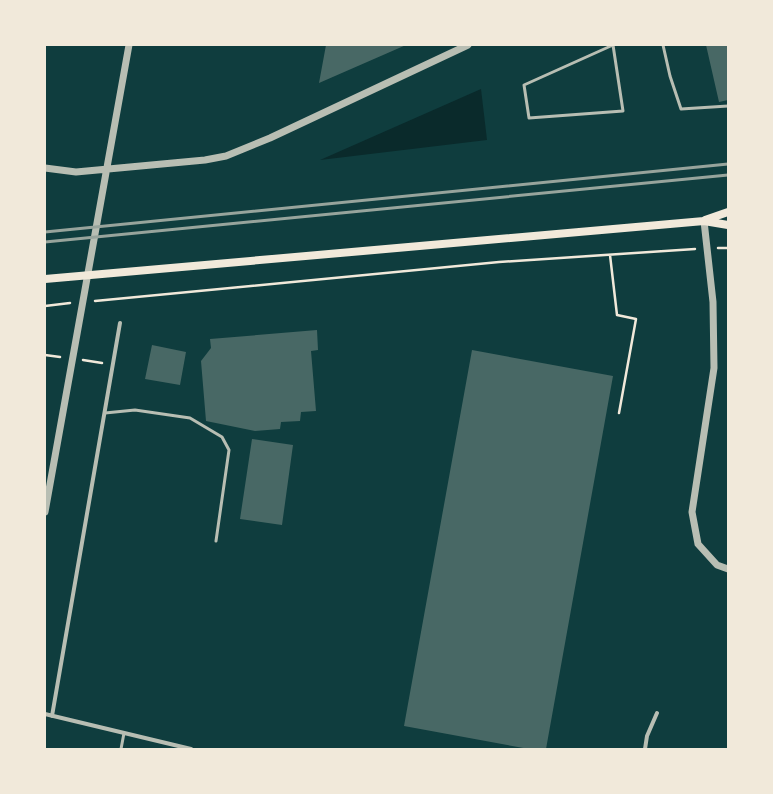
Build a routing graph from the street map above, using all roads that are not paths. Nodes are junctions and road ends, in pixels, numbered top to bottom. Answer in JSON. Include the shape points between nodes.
{"nodes":[{"id":1,"x":129,"y":45,"type":"edge"},
{"id":2,"x":468,"y":45,"type":"edge"},
{"id":3,"x":613,"y":45,"type":"edge"},
{"id":4,"x":663,"y":45,"type":"edge"},
{"id":5,"x":728,"y":106,"type":"edge"},
{"id":6,"x":45,"y":168,"type":"edge"},
{"id":7,"x":728,"y":212,"type":"edge"},
{"id":8,"x":704,"y":220,"type":"junction"},
{"id":9,"x":728,"y":225,"type":"edge"},
{"id":10,"x":45,"y":280,"type":"edge"},
{"id":11,"x":120,"y":323,"type":"dead end"},
{"id":12,"x":105,"y":413,"type":"junction"},
{"id":13,"x":45,"y":512,"type":"edge"},
{"id":14,"x":216,"y":541,"type":"dead end"},
{"id":15,"x":728,"y":569,"type":"edge"},
{"id":16,"x":45,"y":714,"type":"edge"},
{"id":17,"x":657,"y":714,"type":"dead end"},
{"id":18,"x":52,"y":716,"type":"junction"},
{"id":19,"x":124,"y":733,"type":"junction"},
{"id":20,"x":121,"y":749,"type":"edge"},
{"id":21,"x":191,"y":749,"type":"edge"},
{"id":22,"x":645,"y":749,"type":"edge"}],
"edges":[{"from":1,"to":13,"type":"street"},
{"from":2,"to":6,"type":"street","via":[[226,156],[199,161],[76,172]]},
{"from":3,"to":3,"type":"lane","via":[[524,85],[529,118],[623,111]]},
{"from":4,"to":5,"type":"lane","via":[[681,109]]},
{"from":7,"to":8,"type":"main road"},
{"from":8,"to":9,"type":"main road"},
{"from":8,"to":10,"type":"main road"},
{"from":8,"to":15,"type":"street","via":[[713,302],[714,368],[692,512],[698,544],[717,565]]},
{"from":11,"to":12,"type":"street"},
{"from":12,"to":14,"type":"lane","via":[[134,410],[190,418],[222,436],[229,450]]},
{"from":12,"to":18,"type":"street"},
{"from":16,"to":18,"type":"street"},
{"from":17,"to":22,"type":"street","via":[[647,736]]},
{"from":18,"to":19,"type":"street"},
{"from":19,"to":20,"type":"lane"},
{"from":19,"to":21,"type":"street"}]}
